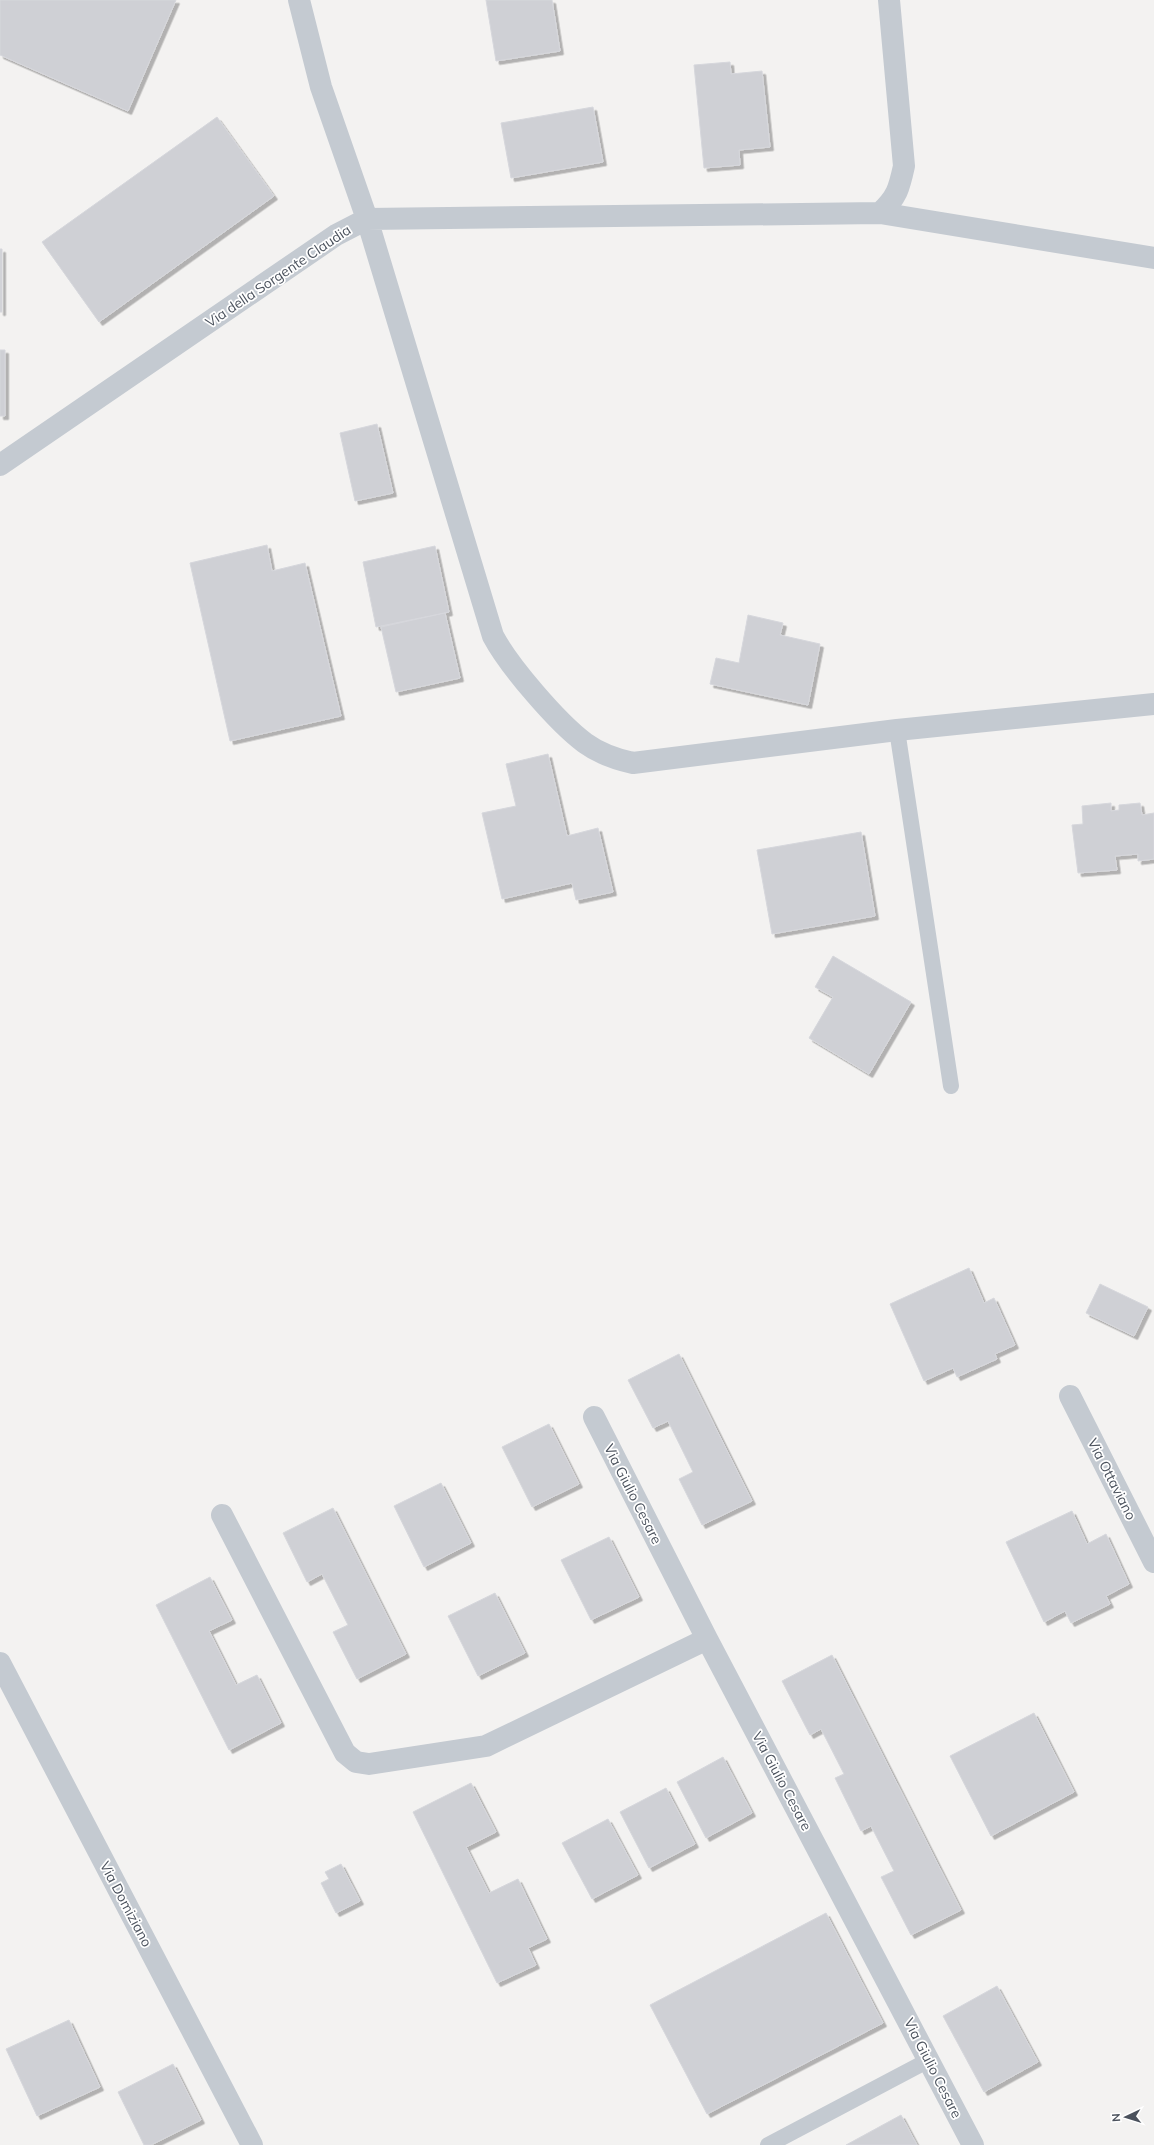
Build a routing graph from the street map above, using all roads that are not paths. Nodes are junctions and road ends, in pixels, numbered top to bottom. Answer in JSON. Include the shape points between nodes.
{"nodes":[{"id":1,"x":299,"y":0,"type":"edge"},
{"id":2,"x":889,"y":0,"type":"edge"},
{"id":3,"x":880,"y":213,"type":"junction"},
{"id":4,"x":367,"y":219,"type":"junction"},
{"id":5,"x":1154,"y":258,"type":"edge"},
{"id":6,"x":0,"y":465,"type":"edge"},
{"id":7,"x":1154,"y":704,"type":"edge"},
{"id":8,"x":897,"y":730,"type":"junction"},
{"id":9,"x":951,"y":1086,"type":"dead end"},
{"id":10,"x":1070,"y":1396,"type":"dead end"},
{"id":11,"x":594,"y":1417,"type":"dead end"},
{"id":12,"x":222,"y":1515,"type":"dead end"},
{"id":13,"x":1154,"y":1562,"type":"edge"},
{"id":14,"x":707,"y":1639,"type":"junction"},
{"id":15,"x":0,"y":1663,"type":"edge"},
{"id":16,"x":929,"y":2060,"type":"junction"},
{"id":17,"x":252,"y":2145,"type":"edge"},
{"id":18,"x":768,"y":2145,"type":"edge"},
{"id":19,"x":973,"y":2145,"type":"edge"}],
"edges":[{"from":1,"to":4,"type":"street","name":"Via della Sorgente Claudia","via":[[323,94]]},
{"from":2,"to":3,"type":"street","via":[[904,166],[900,189],[893,201]]},
{"from":3,"to":4,"type":"street"},
{"from":3,"to":5,"type":"street"},
{"from":4,"to":6,"type":"street","name":"Via della Sorgente Claudia","via":[[336,235]]},
{"from":4,"to":8,"type":"street","via":[[493,636],[500,650],[550,710],[585,743],[610,758],[633,763]]},
{"from":7,"to":8,"type":"street"},
{"from":8,"to":9,"type":"lane"},
{"from":10,"to":13,"type":"street","name":"Via Ottaviano"},
{"from":11,"to":14,"type":"street","name":"Via Giulio Cesare"},
{"from":12,"to":14,"type":"street","via":[[345,1753],[356,1762],[369,1764],[486,1746]]},
{"from":14,"to":16,"type":"street","name":"Via Giulio Cesare"},
{"from":15,"to":17,"type":"street","name":"Via Domiziano"},
{"from":16,"to":18,"type":"lane"},
{"from":16,"to":19,"type":"street","name":"Via Giulio Cesare"}]}
